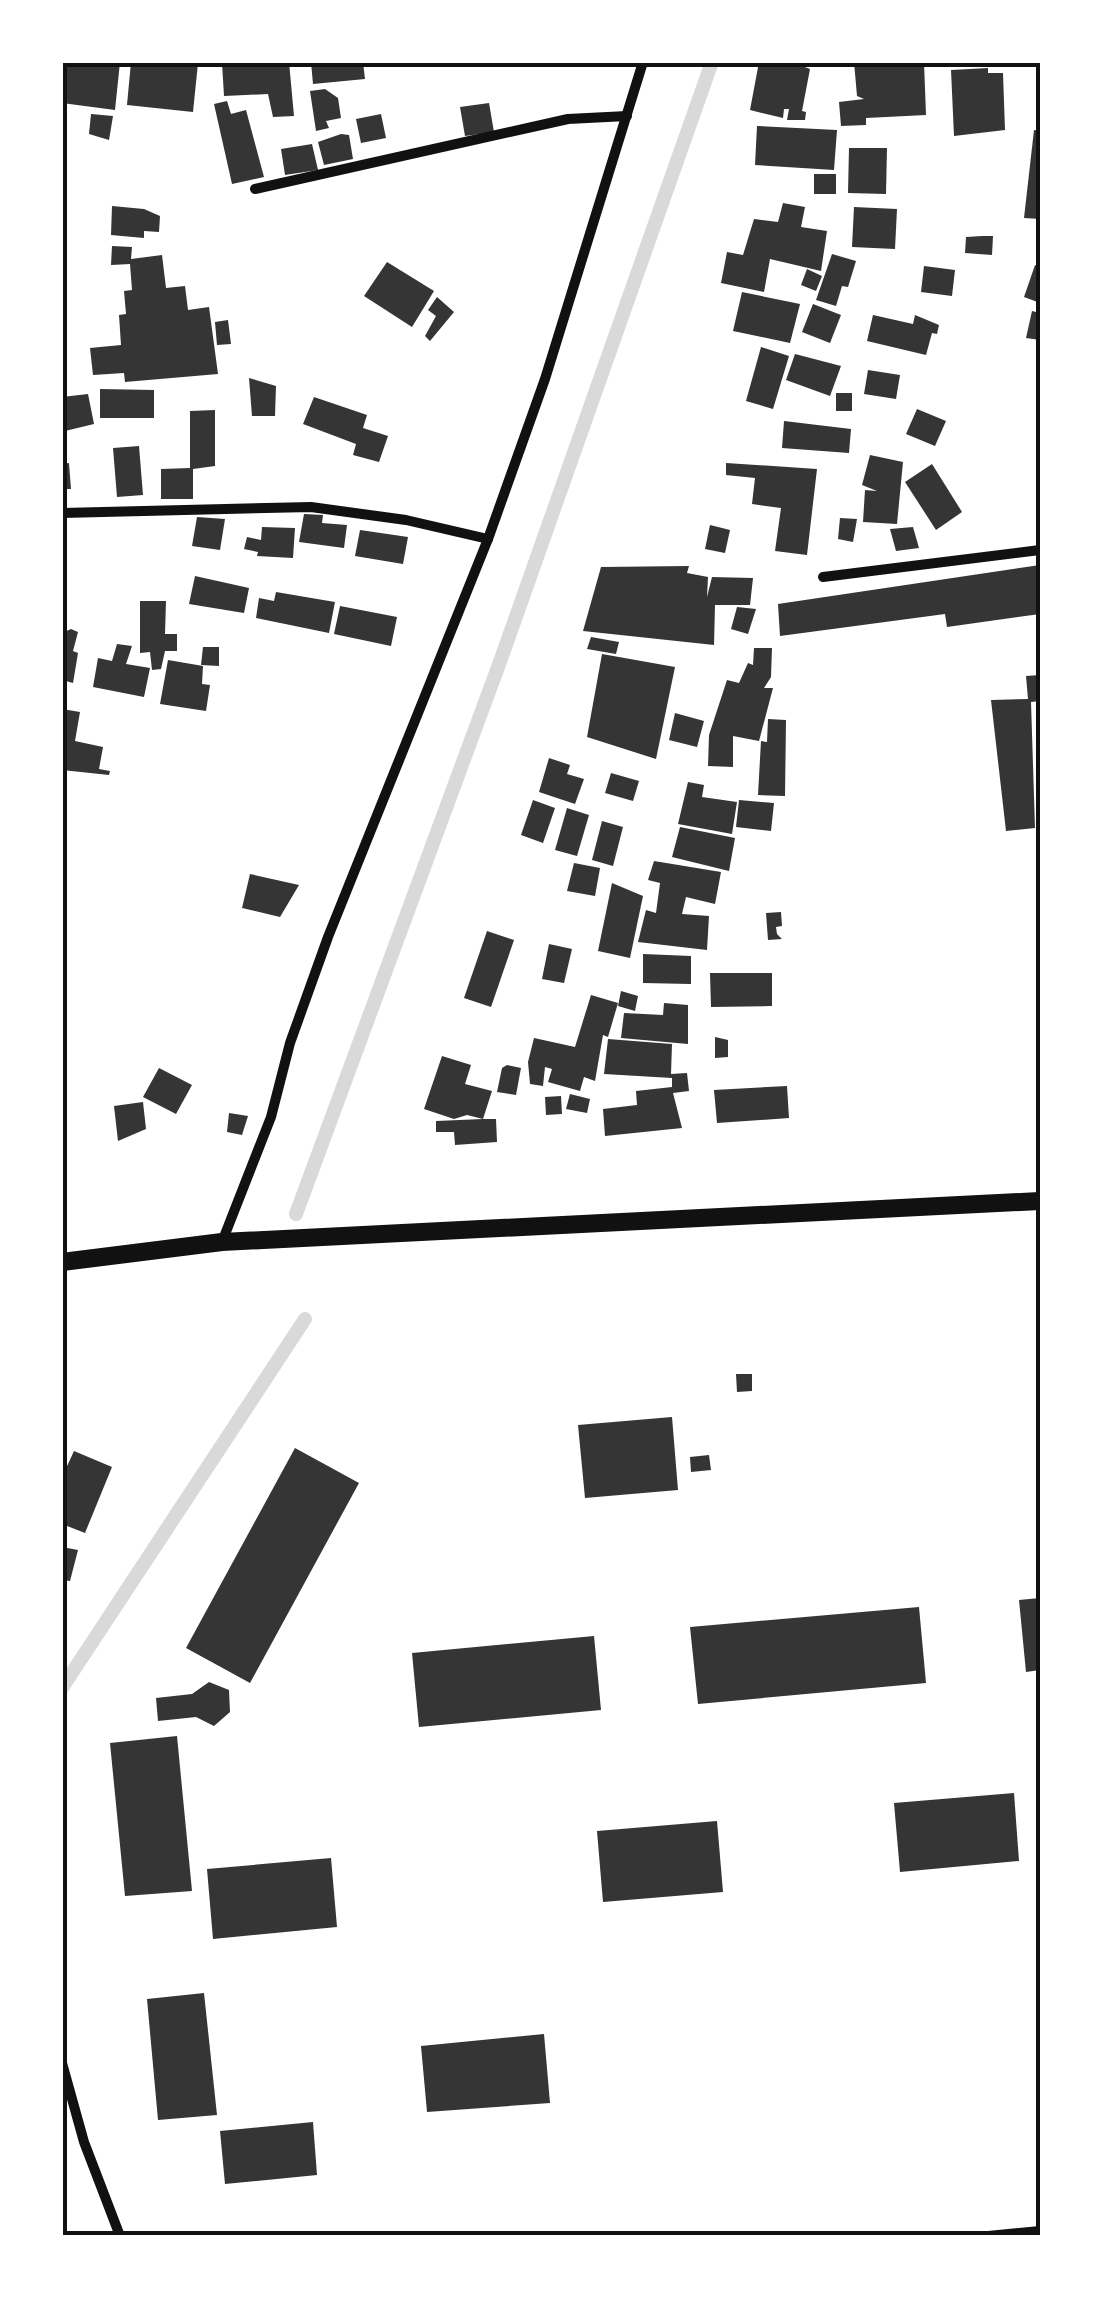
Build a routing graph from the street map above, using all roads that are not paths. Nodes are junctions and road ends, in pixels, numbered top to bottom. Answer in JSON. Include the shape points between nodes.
{"nodes":[{"id":1,"x":643,"y":62,"type":"edge"},
{"id":2,"x":627,"y":116,"type":"junction"},
{"id":3,"x":255,"y":189,"type":"dead end"},
{"id":4,"x":62,"y":512,"type":"edge"},
{"id":5,"x":488,"y":539,"type":"junction"},
{"id":6,"x":1040,"y":550,"type":"edge"},
{"id":7,"x":823,"y":577,"type":"dead end"},
{"id":8,"x":1040,"y":1201,"type":"edge"},
{"id":9,"x":222,"y":1242,"type":"junction"},
{"id":10,"x":62,"y":1262,"type":"edge"},
{"id":11,"x":62,"y":2063,"type":"edge"},
{"id":12,"x":120,"y":2236,"type":"edge"}],
"edges":[{"from":1,"to":2,"type":"street"},
{"from":2,"to":3,"type":"street","via":[[568,119]]},
{"from":2,"to":5,"type":"street"},
{"from":4,"to":5,"type":"street","via":[[310,507]]},
{"from":5,"to":9,"type":"street","via":[[328,936],[271,1117]]},
{"from":6,"to":7,"type":"street"},
{"from":8,"to":9,"type":"street"},
{"from":9,"to":10,"type":"street"},
{"from":11,"to":12,"type":"street"}]}
